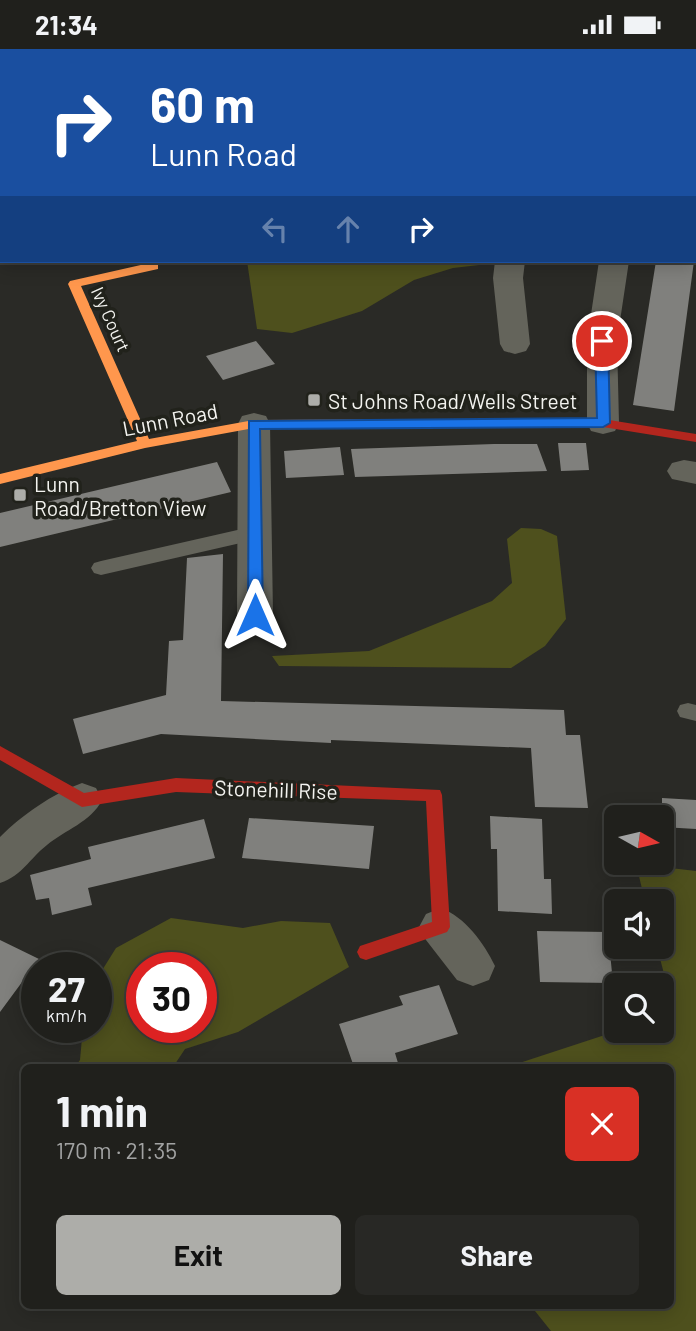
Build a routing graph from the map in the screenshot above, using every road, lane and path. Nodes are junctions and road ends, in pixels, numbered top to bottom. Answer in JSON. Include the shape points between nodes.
{"nodes":[{"id":1,"x":510,"y":263,"type":"edge"},
{"id":2,"x":614,"y":263,"type":"edge"},
{"id":3,"x":154,"y":266,"type":"dead end"},
{"id":4,"x":515,"y":344,"type":"dead end"},
{"id":5,"x":603,"y":423,"type":"junction"},
{"id":6,"x":254,"y":424,"type":"junction"},
{"id":7,"x":696,"y":438,"type":"edge"},
{"id":8,"x":145,"y":444,"type":"junction"},
{"id":9,"x":0,"y":479,"type":"edge"},
{"id":10,"x":256,"y":533,"type":"junction"},
{"id":11,"x":101,"y":568,"type":"dead end"},
{"id":12,"x":255,"y":615,"type":"dead end"},
{"id":13,"x":0,"y":752,"type":"edge"},
{"id":14,"x":82,"y":800,"type":"junction"},
{"id":15,"x":0,"y":865,"type":"edge"},
{"id":16,"x":441,"y":926,"type":"junction"},
{"id":17,"x":366,"y":951,"type":"dead end"},
{"id":18,"x":473,"y":966,"type":"dead end"}],
"edges":[{"from":1,"to":4,"type":"street"},
{"from":2,"to":5,"type":"street","via":[[602,341]]},
{"from":3,"to":8,"type":"street","name":"Ivy Court","via":[[74,284]]},
{"from":5,"to":6,"type":"street","name":"Lunn Road"},
{"from":5,"to":7,"type":"street","name":"Lunn Road"},
{"from":6,"to":8,"type":"street","name":"Lunn Road"},
{"from":6,"to":10,"type":"street"},
{"from":8,"to":9,"type":"street","name":"Lunn Road"},
{"from":10,"to":11,"type":"lane"},
{"from":10,"to":12,"type":"street"},
{"from":13,"to":14,"type":"street"},
{"from":14,"to":15,"type":"street","via":[[31,833]]},
{"from":14,"to":16,"type":"street","name":"Stonehill Rise","via":[[176,785],[434,795]]},
{"from":16,"to":17,"type":"street"},
{"from":16,"to":18,"type":"street"}]}
